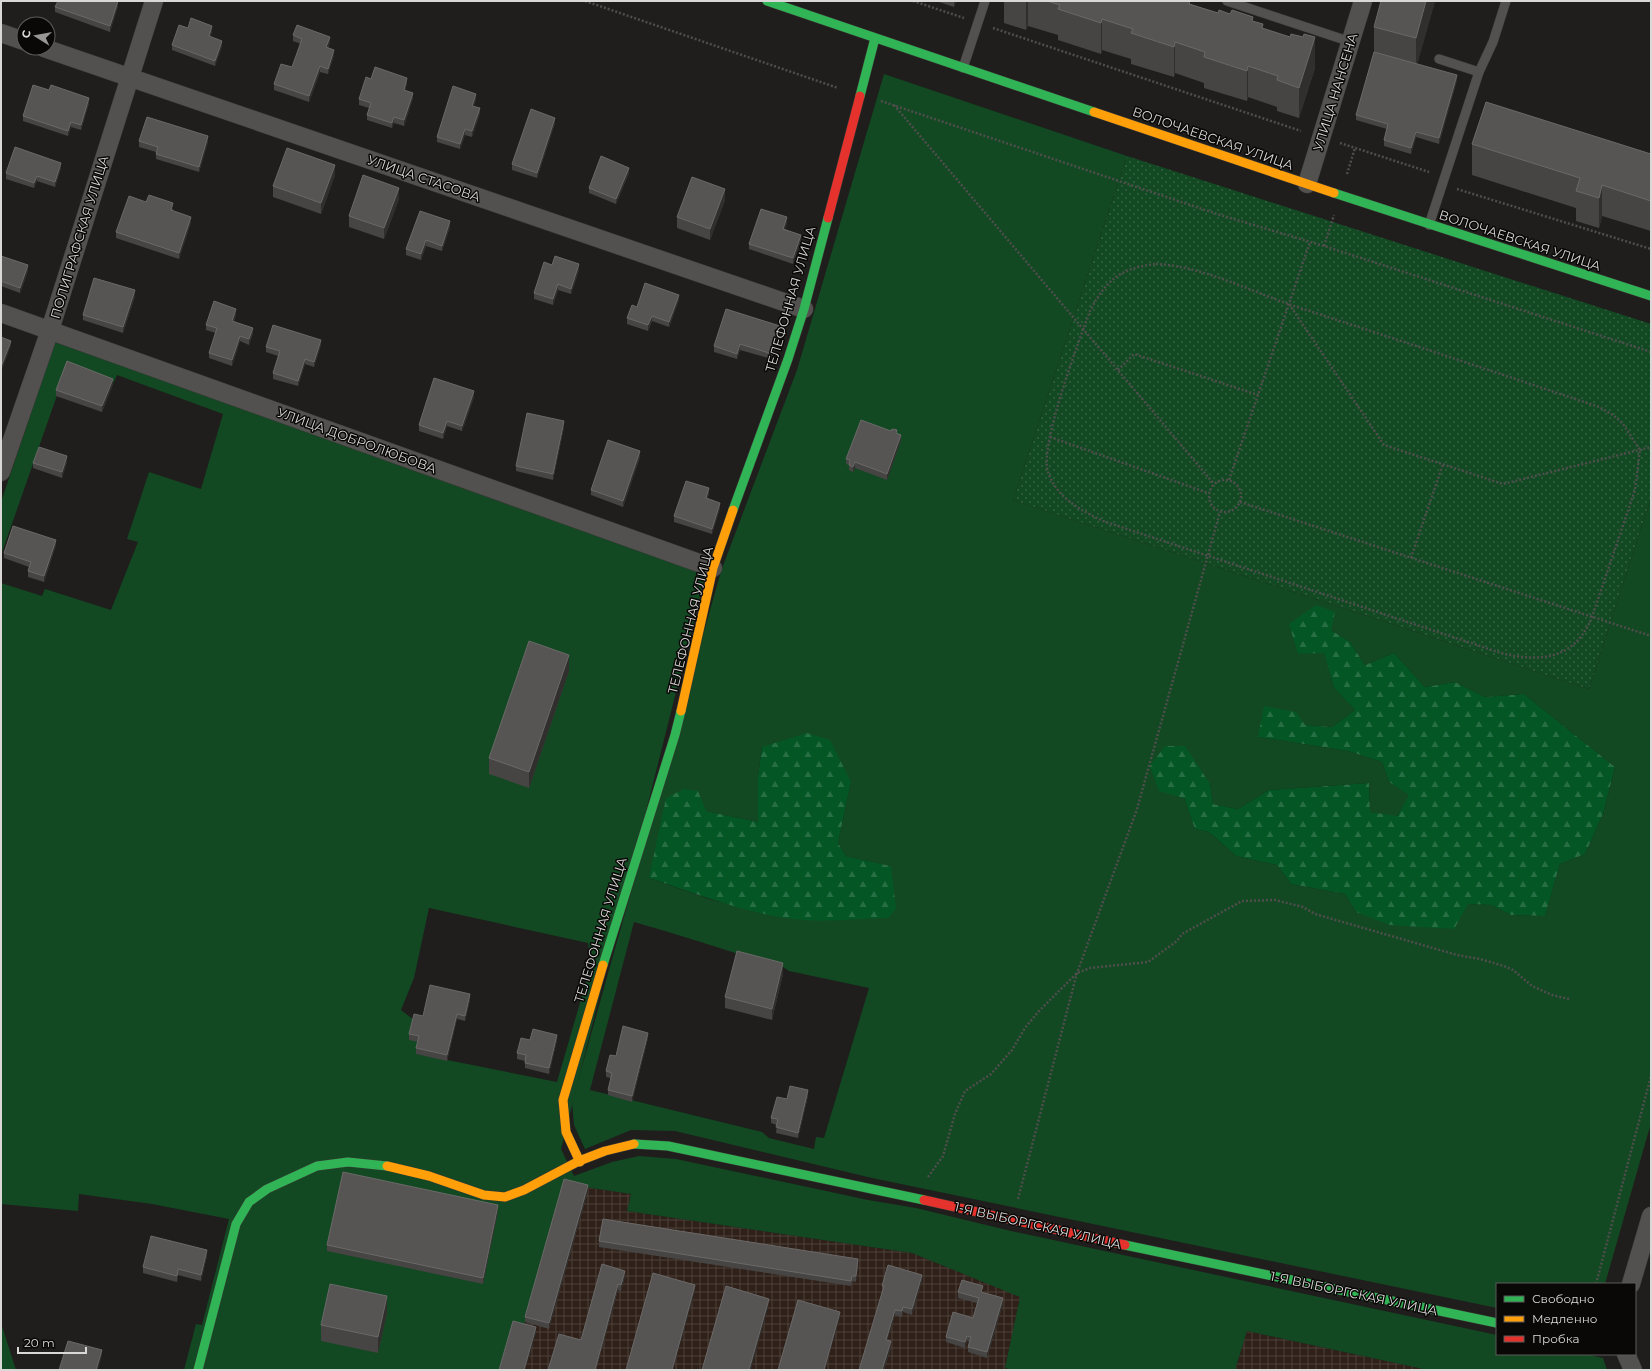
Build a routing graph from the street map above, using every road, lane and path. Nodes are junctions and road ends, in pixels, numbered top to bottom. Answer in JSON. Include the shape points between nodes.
{"nodes":[{"id":1,"x":154,"y":1,"type":"edge"},
{"id":2,"x":585,"y":1,"type":"edge"},
{"id":3,"x":767,"y":1,"type":"edge"},
{"id":4,"x":913,"y":1,"type":"edge"},
{"id":5,"x":985,"y":1,"type":"edge"},
{"id":6,"x":1227,"y":1,"type":"edge"},
{"id":7,"x":1363,"y":1,"type":"edge"},
{"id":8,"x":1506,"y":1,"type":"edge"},
{"id":9,"x":978,"y":23,"type":"junction"},
{"id":10,"x":1,"y":33,"type":"edge"},
{"id":11,"x":16,"y":38,"type":"edge"},
{"id":12,"x":875,"y":38,"type":"junction"},
{"id":13,"x":1351,"y":42,"type":"junction"},
{"id":14,"x":56,"y":52,"type":"edge"},
{"id":15,"x":1439,"y":59,"type":"dead end"},
{"id":16,"x":963,"y":68,"type":"junction"},
{"id":17,"x":1479,"y":72,"type":"junction"},
{"id":18,"x":129,"y":77,"type":"junction"},
{"id":19,"x":859,"y":96,"type":"junction"},
{"id":20,"x":893,"y":104,"type":"junction"},
{"id":21,"x":1322,"y":137,"type":"junction"},
{"id":22,"x":1444,"y":181,"type":"junction"},
{"id":23,"x":1307,"y":184,"type":"junction"},
{"id":24,"x":1429,"y":225,"type":"junction"},
{"id":25,"x":1310,"y":242,"type":"junction"},
{"id":26,"x":1651,"y":249,"type":"edge"},
{"id":27,"x":1651,"y":296,"type":"edge"},
{"id":28,"x":1289,"y":304,"type":"junction"},
{"id":29,"x":804,"y":309,"type":"junction"},
{"id":30,"x":1,"y":313,"type":"edge"},
{"id":31,"x":1084,"y":329,"type":"junction"},
{"id":32,"x":50,"y":330,"type":"junction"},
{"id":33,"x":1651,"y":352,"type":"edge"},
{"id":34,"x":1118,"y":370,"type":"junction"},
{"id":35,"x":1258,"y":395,"type":"junction"},
{"id":36,"x":1050,"y":437,"type":"junction"},
{"id":37,"x":1651,"y":447,"type":"edge"},
{"id":38,"x":1640,"y":450,"type":"junction"},
{"id":39,"x":1443,"y":464,"type":"junction"},
{"id":40,"x":1,"y":472,"type":"edge"},
{"id":41,"x":1229,"y":480,"type":"junction"},
{"id":42,"x":1214,"y":484,"type":"junction"},
{"id":43,"x":1208,"y":493,"type":"junction"},
{"id":44,"x":1240,"y":502,"type":"junction"},
{"id":45,"x":1220,"y":512,"type":"junction"},
{"id":46,"x":1208,"y":555,"type":"junction"},
{"id":47,"x":1411,"y":558,"type":"junction"},
{"id":48,"x":714,"y":568,"type":"junction"},
{"id":49,"x":1592,"y":617,"type":"junction"},
{"id":50,"x":1651,"y":636,"type":"edge"},
{"id":51,"x":1077,"y":974,"type":"junction"},
{"id":52,"x":1569,"y":999,"type":"dead end"},
{"id":53,"x":1651,"y":1076,"type":"edge"},
{"id":54,"x":580,"y":1162,"type":"junction"},
{"id":55,"x":918,"y":1198,"type":"junction"},
{"id":56,"x":1651,"y":1216,"type":"edge"},
{"id":57,"x":1012,"y":1221,"type":"junction"},
{"id":58,"x":1596,"y":1283,"type":"edge"},
{"id":59,"x":1631,"y":1283,"type":"edge"},
{"id":60,"x":1496,"y":1323,"type":"edge"},
{"id":61,"x":1626,"y":1355,"type":"edge"},
{"id":62,"x":198,"y":1370,"type":"edge"},
{"id":63,"x":1633,"y":1370,"type":"edge"}],
"edges":[{"from":1,"to":18,"type":"street","name":"ПОЛИГРАФСКАЯ УЛИЦА"},
{"from":2,"to":19,"type":"path"},
{"from":3,"to":12,"type":"street","name":"ВОЛОЧАЕВСКАЯ УЛИЦА"},
{"from":4,"to":9,"type":"path"},
{"from":5,"to":9,"type":"lane"},
{"from":6,"to":13,"type":"lane"},
{"from":7,"to":13,"type":"street","name":"УЛИЦА НАНСЕНА"},
{"from":8,"to":17,"type":"lane","via":[[1493,42]]},
{"from":9,"to":16,"type":"lane"},
{"from":9,"to":21,"type":"path"},
{"from":10,"to":11,"type":"street"},
{"from":12,"to":16,"type":"street","name":"ВОЛОЧАЕВСКАЯ УЛИЦА"},
{"from":12,"to":19,"type":"street","name":"ТЕЛЕФОННАЯ УЛИЦА"},
{"from":13,"to":21,"type":"street","name":"УЛИЦА НАНСЕНА"},
{"from":14,"to":18,"type":"street","name":"УЛИЦА СТАСОВА"},
{"from":15,"to":17,"type":"lane"},
{"from":16,"to":23,"type":"street","name":"ВОЛОЧАЕВСКАЯ УЛИЦА"},
{"from":17,"to":22,"type":"lane"},
{"from":18,"to":29,"type":"street","name":"УЛИЦА СТАСОВА"},
{"from":18,"to":32,"type":"street","name":"ПОЛИГРАФСКАЯ УЛИЦА"},
{"from":19,"to":20,"type":"path"},
{"from":19,"to":29,"type":"street","name":"ТЕЛЕФОННАЯ УЛИЦА"},
{"from":20,"to":25,"type":"path","via":[[1216,214]]},
{"from":20,"to":31,"type":"path"},
{"from":21,"to":22,"type":"path"},
{"from":21,"to":23,"type":"street","name":"УЛИЦА НАНСЕНА"},
{"from":22,"to":24,"type":"lane"},
{"from":22,"to":26,"type":"path"},
{"from":23,"to":24,"type":"street","name":"ВОЛОЧАЕВСКАЯ УЛИЦА"},
{"from":24,"to":27,"type":"street","name":"ВОЛОЧАЕВСКАЯ УЛИЦА"},
{"from":25,"to":28,"type":"path"},
{"from":25,"to":33,"type":"path"},
{"from":28,"to":31,"type":"path","via":[[1192,269],[1174,265],[1140,266],[1122,272],[1110,281],[1098,296]]},
{"from":28,"to":35,"type":"path"},
{"from":28,"to":38,"type":"path","via":[[1599,407],[1623,424]]},
{"from":28,"to":39,"type":"path","via":[[1384,445]]},
{"from":29,"to":48,"type":"street","name":"ТЕЛЕФОННАЯ УЛИЦА"},
{"from":30,"to":32,"type":"street","name":"УЛИЦА ДОБРОЛЮБОВА"},
{"from":31,"to":34,"type":"path"},
{"from":31,"to":36,"type":"path"},
{"from":32,"to":40,"type":"street","name":"ПОЛИГРАФСКАЯ УЛИЦА"},
{"from":32,"to":48,"type":"street","name":"УЛИЦА ДОБРОЛЮБОВА"},
{"from":34,"to":35,"type":"path","via":[[1134,354]]},
{"from":34,"to":42,"type":"path"},
{"from":35,"to":41,"type":"path"},
{"from":36,"to":43,"type":"path"},
{"from":36,"to":46,"type":"path","via":[[1046,455],[1048,471],[1054,485],[1079,510],[1103,521]]},
{"from":37,"to":38,"type":"path"},
{"from":38,"to":39,"type":"path","via":[[1503,484]]},
{"from":38,"to":49,"type":"path","via":[[1635,490]]},
{"from":39,"to":47,"type":"path"},
{"from":41,"to":42,"type":"path"},
{"from":41,"to":44,"type":"path","via":[[1239,489]]},
{"from":42,"to":43,"type":"path"},
{"from":43,"to":45,"type":"path","via":[[1210,503]]},
{"from":44,"to":45,"type":"path","via":[[1233,510]]},
{"from":44,"to":47,"type":"path"},
{"from":45,"to":46,"type":"path"},
{"from":46,"to":49,"type":"path","via":[[1501,654],[1522,658],[1540,659],[1561,653],[1577,643],[1587,630]]},
{"from":46,"to":51,"type":"path","via":[[1137,809]]},
{"from":47,"to":49,"type":"path"},
{"from":48,"to":54,"type":"street","name":"ТЕЛЕФОННАЯ УЛИЦА","via":[[675,735],[615,922],[563,1100],[564,1128],[568,1143]]},
{"from":49,"to":50,"type":"path"},
{"from":51,"to":52,"type":"path","via":[[1090,968],[1148,962],[1177,941],[1182,934],[1242,901],[1275,900],[1303,907],[1315,914],[1504,966],[1532,986]]},
{"from":51,"to":55,"type":"path","via":[[1039,1011],[1012,1050],[991,1074],[965,1091],[955,1114],[943,1156],[924,1183]]},
{"from":51,"to":57,"type":"path"},
{"from":53,"to":58,"type":"path"},
{"from":54,"to":55,"type":"street","name":"1-Я ВЫБОРГСКАЯ УЛИЦА","via":[[627,1145],[641,1143]]},
{"from":54,"to":62,"type":"street","name":"1-Я ВЫБОРГСКАЯ УЛИЦА","via":[[546,1177],[525,1191],[508,1196],[485,1195],[423,1174],[392,1166],[363,1163],[319,1166],[263,1190],[242,1209],[236,1224]]},
{"from":55,"to":57,"type":"street","name":"1-Я ВЫБОРГСКАЯ УЛИЦА"},
{"from":56,"to":59,"type":"street"},
{"from":57,"to":60,"type":"street","name":"1-Я ВЫБОРГСКАЯ УЛИЦА"},
{"from":61,"to":63,"type":"street"}]}
